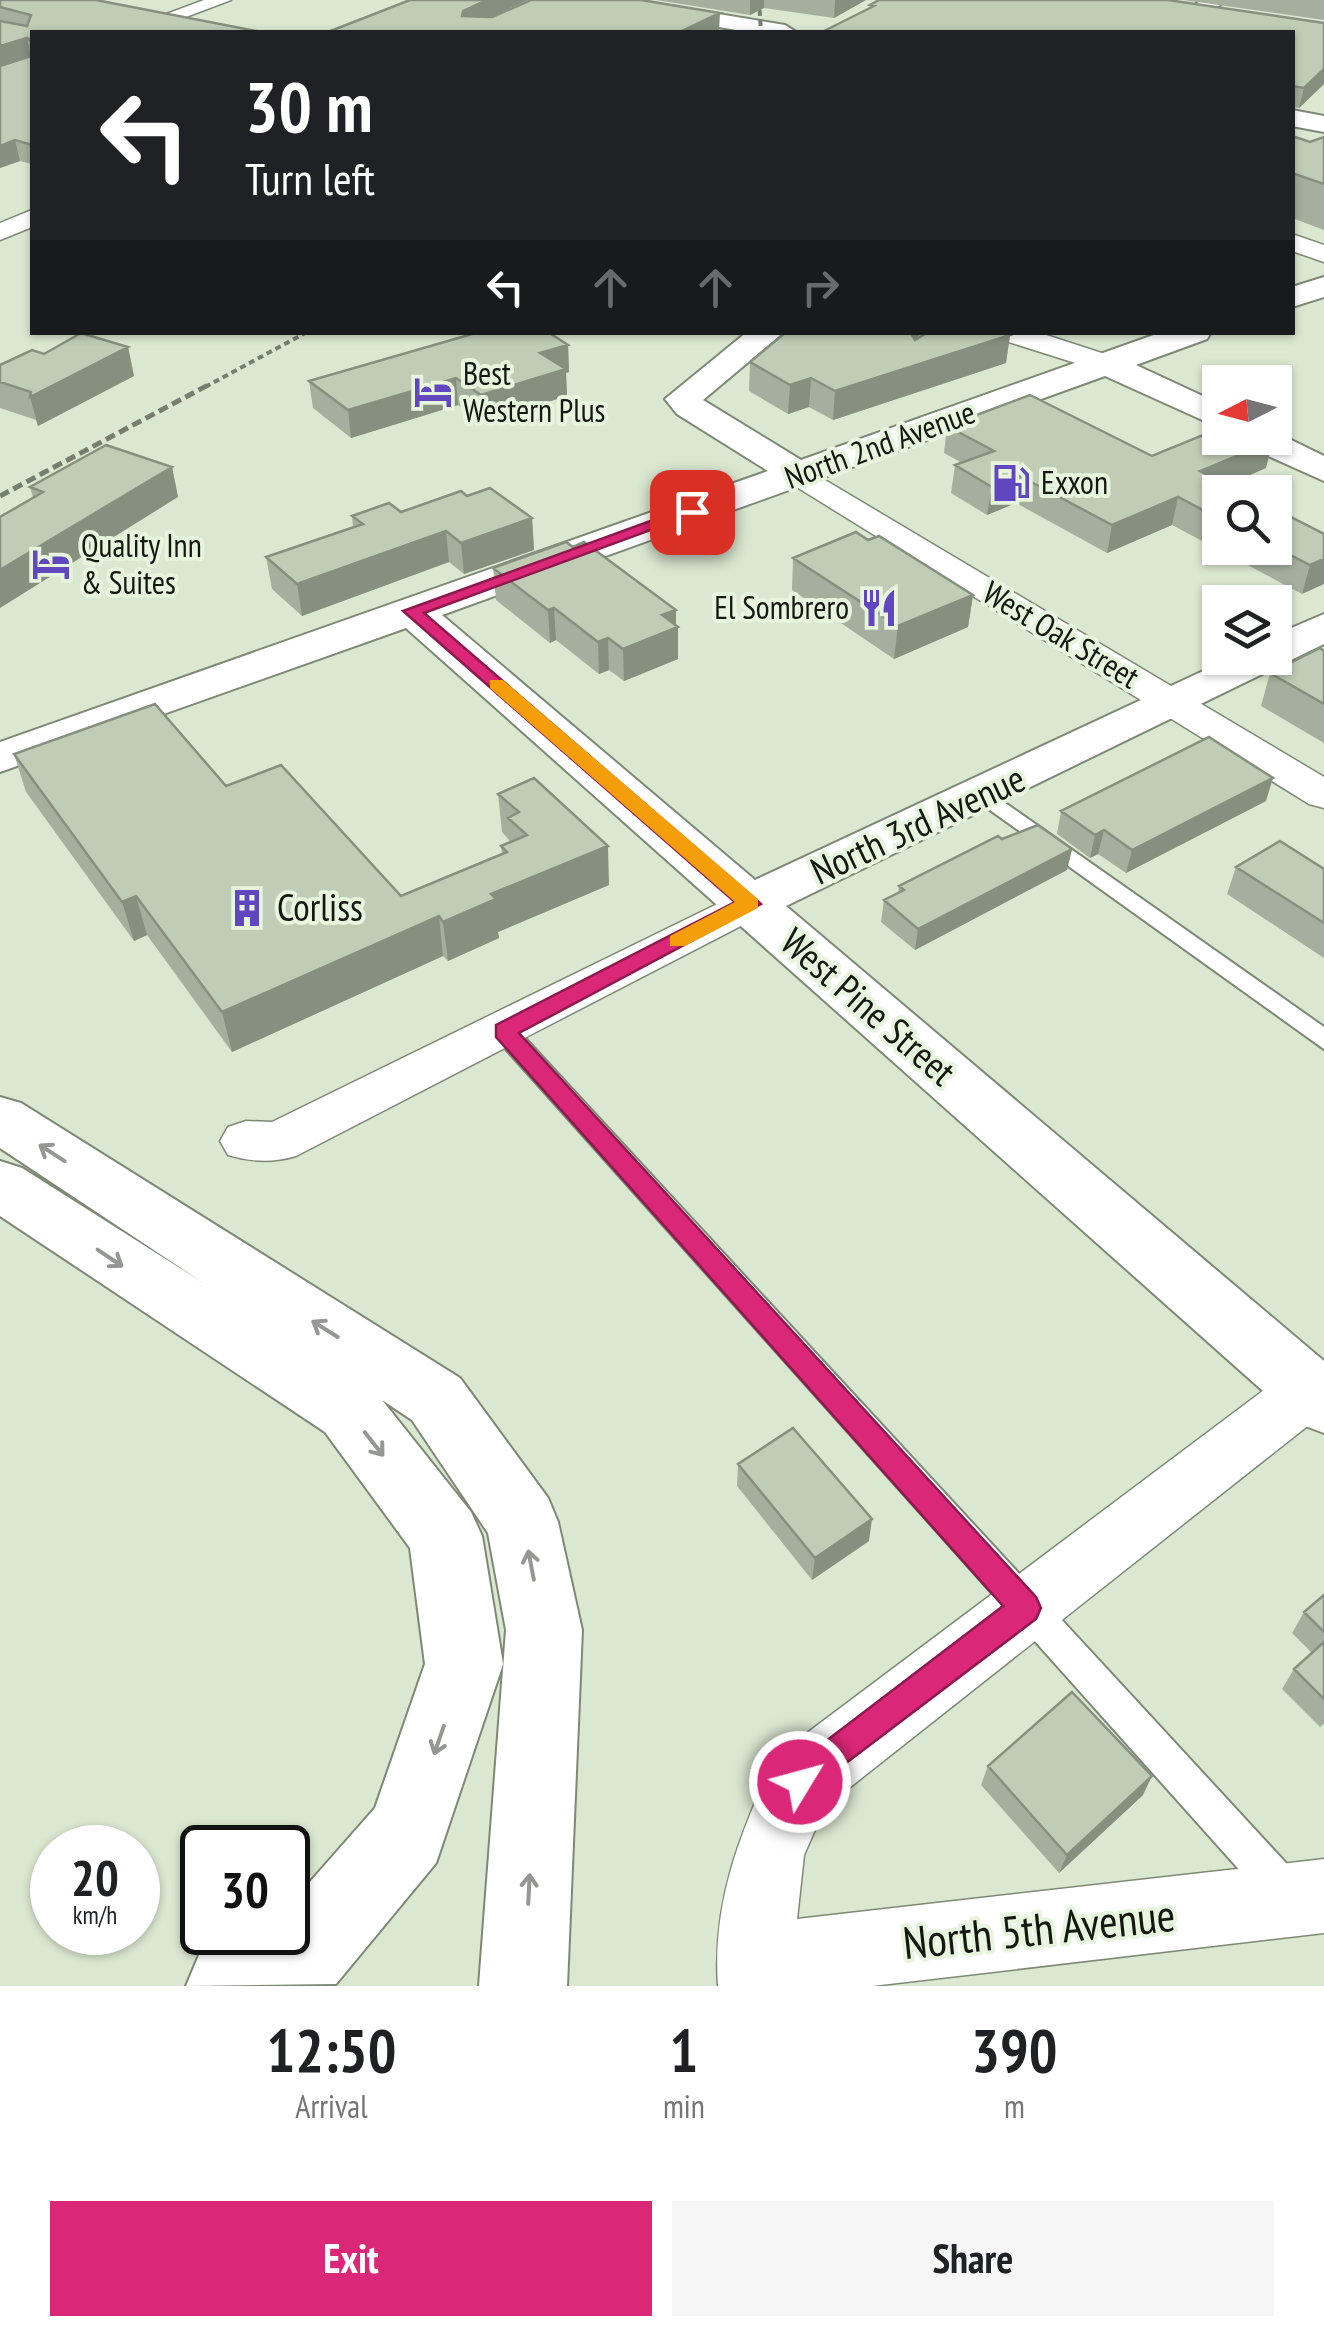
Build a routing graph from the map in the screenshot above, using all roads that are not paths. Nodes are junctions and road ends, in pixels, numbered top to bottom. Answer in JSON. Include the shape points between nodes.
{"nodes":[{"id":1,"x":222,"y":0,"type":"edge"},
{"id":2,"x":594,"y":0,"type":"edge"},
{"id":3,"x":126,"y":7,"type":"edge"},
{"id":4,"x":1213,"y":10,"type":"edge"},
{"id":5,"x":174,"y":17,"type":"junction"},
{"id":6,"x":1173,"y":21,"type":"edge"},
{"id":7,"x":224,"y":26,"type":"edge"},
{"id":8,"x":134,"y":30,"type":"edge"},
{"id":9,"x":772,"y":30,"type":"edge"},
{"id":10,"x":1295,"y":119,"type":"edge"},
{"id":11,"x":1324,"y":124,"type":"edge"},
{"id":12,"x":30,"y":220,"type":"edge"},
{"id":13,"x":5,"y":242,"type":"edge"},
{"id":14,"x":1295,"y":243,"type":"edge"},
{"id":15,"x":1324,"y":254,"type":"edge"},
{"id":16,"x":1324,"y":286,"type":"edge"},
{"id":17,"x":1295,"y":297,"type":"edge"},
{"id":18,"x":764,"y":335,"type":"edge"},
{"id":19,"x":1015,"y":335,"type":"edge"},
{"id":20,"x":1187,"y":335,"type":"edge"},
{"id":21,"x":1107,"y":364,"type":"junction"},
{"id":22,"x":1202,"y":409,"type":"edge"},
{"id":23,"x":1292,"y":454,"type":"edge"},
{"id":24,"x":1324,"y":470,"type":"edge"},
{"id":25,"x":798,"y":474,"type":"junction"},
{"id":26,"x":412,"y":611,"type":"junction"},
{"id":27,"x":1324,"y":627,"type":"edge"},
{"id":28,"x":1292,"y":643,"type":"edge"},
{"id":29,"x":1231,"y":675,"type":"edge"},
{"id":30,"x":1174,"y":704,"type":"junction"},
{"id":31,"x":0,"y":758,"type":"edge"},
{"id":32,"x":984,"y":795,"type":"junction"},
{"id":33,"x":1324,"y":795,"type":"edge"},
{"id":34,"x":750,"y":904,"type":"junction"},
{"id":35,"x":504,"y":1031,"type":"junction"},
{"id":36,"x":1324,"y":1040,"type":"edge"},
{"id":37,"x":0,"y":1119,"type":"edge"},
{"id":38,"x":246,"y":1141,"type":"dead end"},
{"id":39,"x":0,"y":1185,"type":"edge"},
{"id":40,"x":1319,"y":1391,"type":"edge"},
{"id":41,"x":1025,"y":1608,"type":"junction"},
{"id":42,"x":1309,"y":1899,"type":"edge"},
{"id":43,"x":755,"y":1974,"type":"edge"},
{"id":44,"x":230,"y":1986,"type":"edge"},
{"id":45,"x":524,"y":1986,"type":"edge"}],
"edges":[{"from":1,"to":5,"type":"street"},
{"from":2,"to":9,"type":"main road"},
{"from":3,"to":5,"type":"street"},
{"from":4,"to":6,"type":"main road"},
{"from":5,"to":7,"type":"street"},
{"from":5,"to":8,"type":"street"},
{"from":10,"to":11,"type":"main road"},
{"from":12,"to":13,"type":"street"},
{"from":14,"to":15,"type":"street"},
{"from":16,"to":17,"type":"main road"},
{"from":18,"to":25,"type":"main road","via":[[683,399]]},
{"from":19,"to":21,"type":"street"},
{"from":20,"to":21,"type":"main road","name":"North 2nd Avenue"},
{"from":21,"to":22,"type":"main road"},
{"from":21,"to":25,"type":"main road","name":"North 2nd Avenue"},
{"from":23,"to":24,"type":"main road"},
{"from":25,"to":26,"type":"main road","name":"North 2nd Avenue"},
{"from":25,"to":30,"type":"street","name":"West Oak Street"},
{"from":26,"to":31,"type":"main road","name":"North 2nd Avenue"},
{"from":26,"to":34,"type":"main road","name":"West Pine Street"},
{"from":27,"to":28,"type":"main road"},
{"from":29,"to":30,"type":"main road","name":"North 3rd Avenue"},
{"from":30,"to":32,"type":"main road","name":"North 3rd Avenue"},
{"from":30,"to":33,"type":"street","name":"West Oak Street"},
{"from":32,"to":34,"type":"main road","name":"North 3rd Avenue"},
{"from":32,"to":36,"type":"lane"},
{"from":34,"to":35,"type":"street","name":"North 3rd Avenue"},
{"from":34,"to":40,"type":"main road","name":"West Pine Street"},
{"from":35,"to":38,"type":"street","name":"North 3rd Avenue","via":[[278,1142]]},
{"from":35,"to":41,"type":"lane"},
{"from":45,"to":37,"type":"main road","one_way":true,"via":[[544,1630],[522,1522],[436,1400]]},
{"from":39,"to":44,"type":"main road","one_way":true,"via":[[348,1411],[445,1536],[464,1664],[407,1834],[305,1952]]},
{"from":40,"to":41,"type":"street"},
{"from":41,"to":42,"type":"lane"},
{"from":41,"to":43,"type":"street","via":[[800,1782],[768,1854]]},
{"from":42,"to":43,"type":"street","name":"North 5th Avenue"}]}
